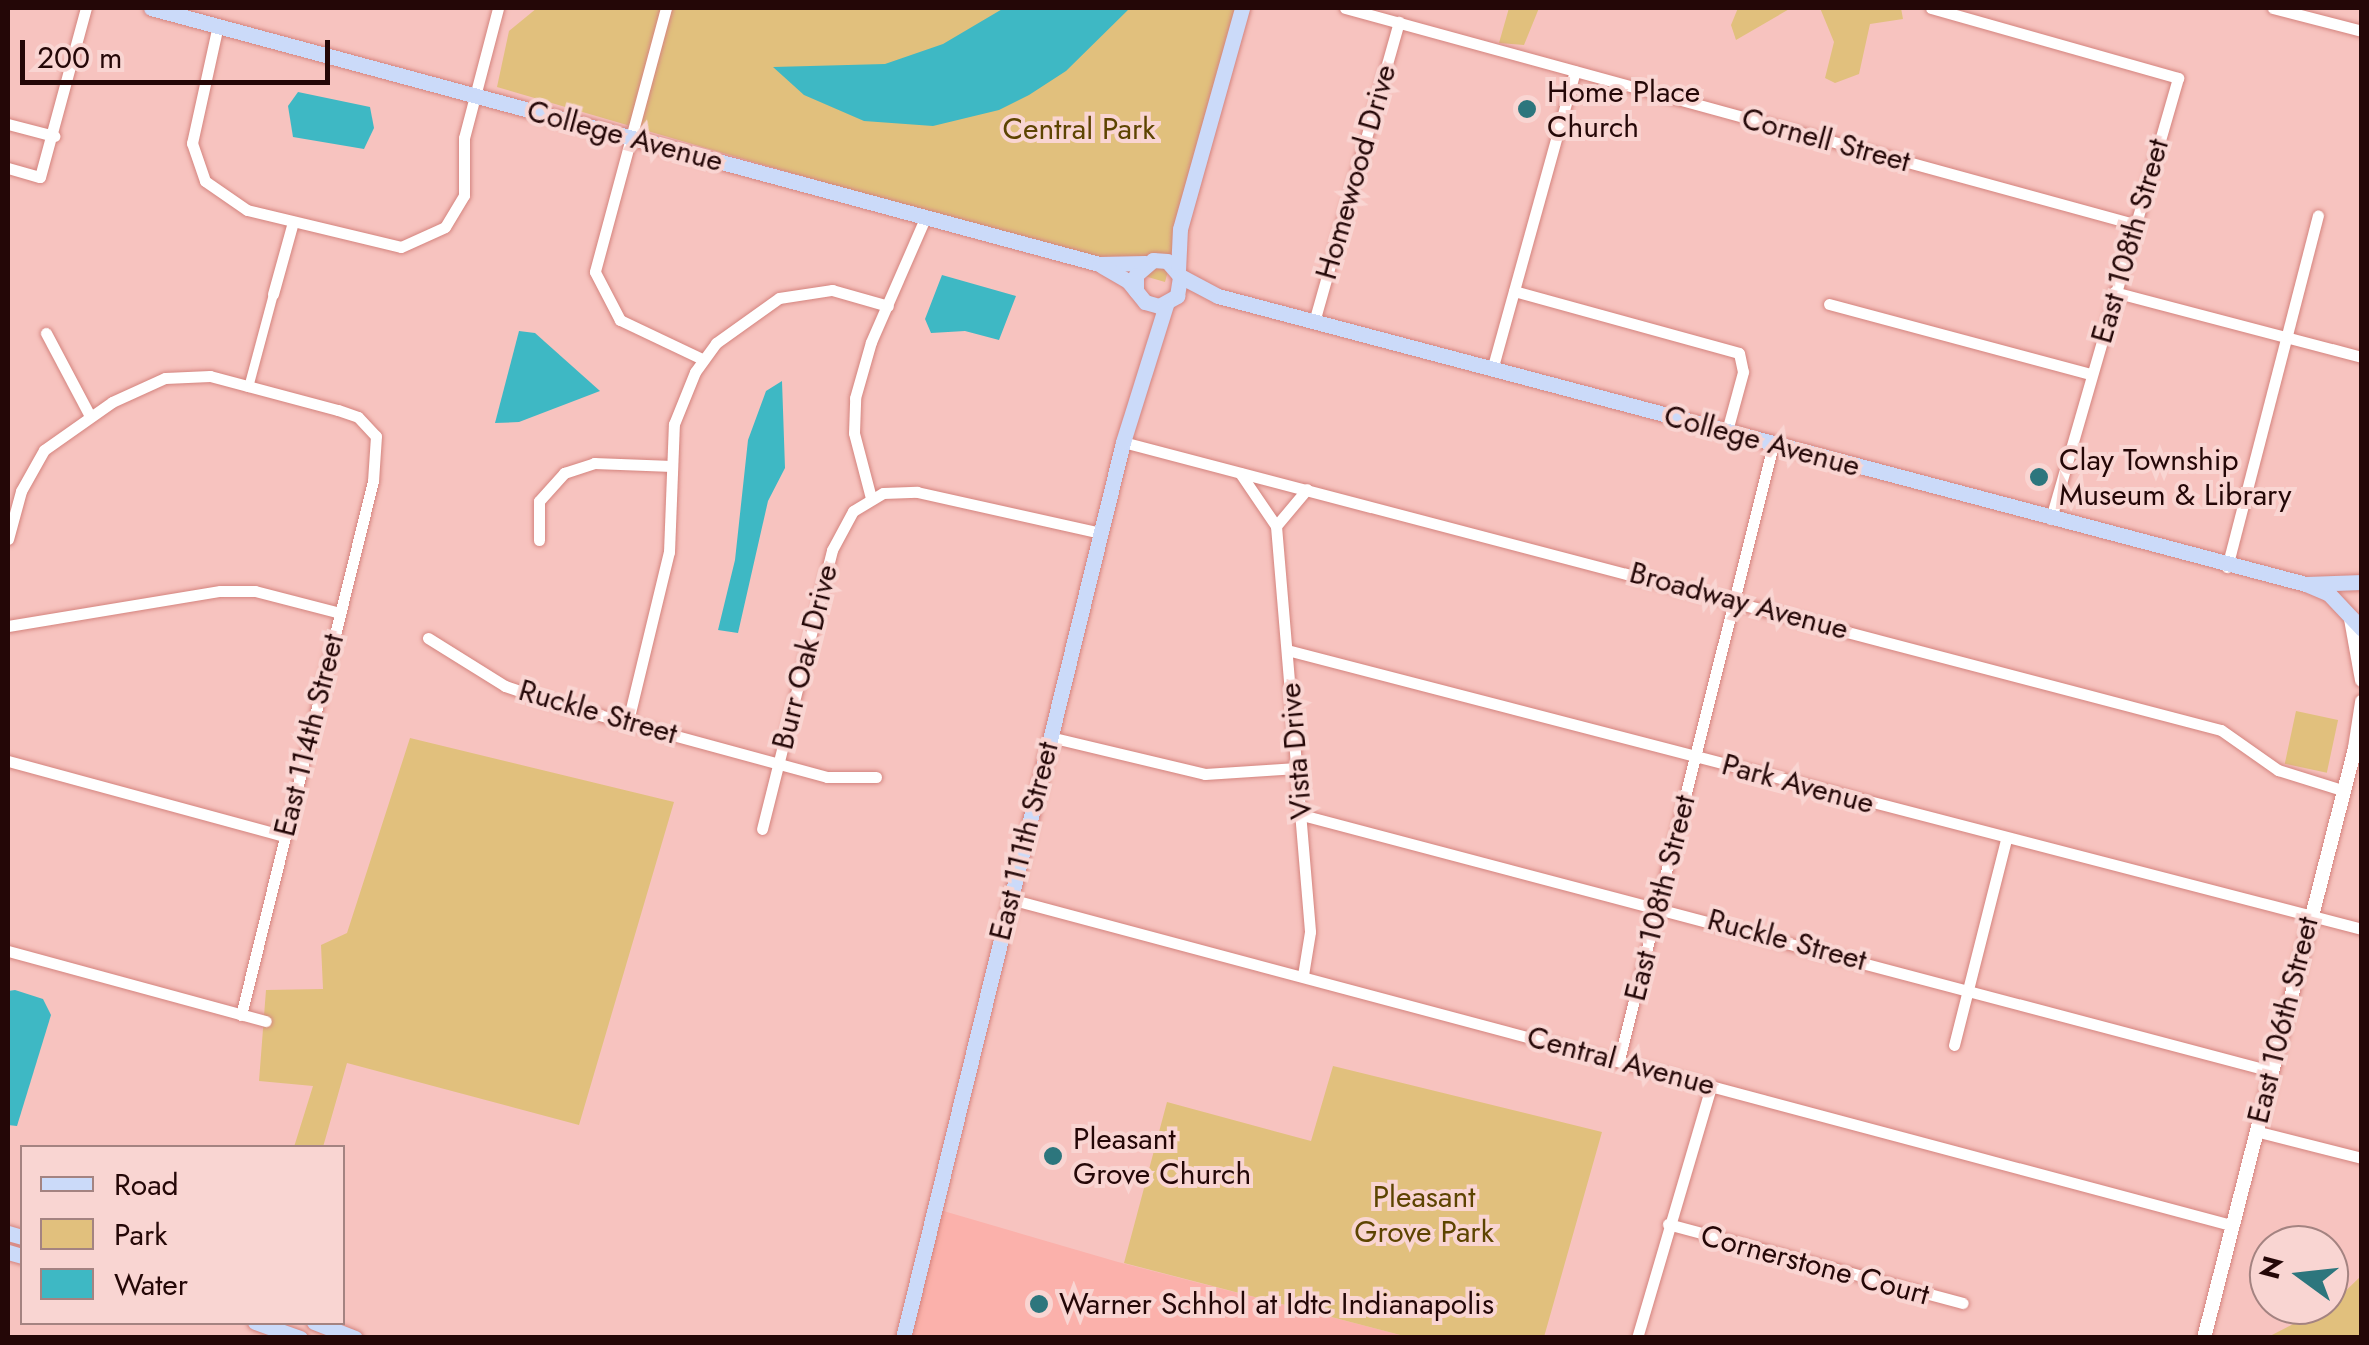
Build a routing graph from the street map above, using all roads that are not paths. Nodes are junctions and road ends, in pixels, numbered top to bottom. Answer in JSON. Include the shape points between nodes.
{"nodes":[{"id":1,"x":86,"y":8,"type":"edge"},
{"id":2,"x":152,"y":8,"type":"edge"},
{"id":3,"x":498,"y":8,"type":"edge"},
{"id":4,"x":666,"y":8,"type":"edge"},
{"id":5,"x":1242,"y":8,"type":"edge"},
{"id":6,"x":1345,"y":8,"type":"edge"},
{"id":7,"x":1932,"y":8,"type":"edge"},
{"id":8,"x":2273,"y":8,"type":"edge"},
{"id":9,"x":1399,"y":22,"type":"junction"},
{"id":10,"x":218,"y":25,"type":"junction"},
{"id":11,"x":2362,"y":31,"type":"edge"},
{"id":12,"x":1575,"y":70,"type":"junction"},
{"id":13,"x":474,"y":95,"type":"junction"},
{"id":14,"x":8,"y":124,"type":"edge"},
{"id":15,"x":54,"y":136,"type":"junction"},
{"id":16,"x":630,"y":138,"type":"junction"},
{"id":17,"x":8,"y":168,"type":"edge"},
{"id":18,"x":926,"y":216,"type":"junction"},
{"id":19,"x":2318,"y":216,"type":"dead end"},
{"id":20,"x":293,"y":222,"type":"junction"},
{"id":21,"x":2134,"y":224,"type":"junction"},
{"id":22,"x":1180,"y":229,"type":"junction"},
{"id":23,"x":1149,"y":262,"type":"junction"},
{"id":24,"x":1099,"y":264,"type":"junction"},
{"id":25,"x":1179,"y":274,"type":"junction"},
{"id":26,"x":1514,"y":291,"type":"junction"},
{"id":27,"x":2114,"y":292,"type":"junction"},
{"id":28,"x":273,"y":294,"type":"joint"},
{"id":29,"x":1138,"y":294,"type":"junction"},
{"id":30,"x":1218,"y":296,"type":"junction"},
{"id":31,"x":1169,"y":303,"type":"junction"},
{"id":32,"x":1829,"y":304,"type":"dead end"},
{"id":33,"x":888,"y":306,"type":"junction"},
{"id":34,"x":1314,"y":322,"type":"junction"},
{"id":35,"x":46,"y":333,"type":"dead end"},
{"id":36,"x":2288,"y":338,"type":"junction"},
{"id":37,"x":1148,"y":346,"type":"junction"},
{"id":38,"x":2362,"y":358,"type":"edge"},
{"id":39,"x":702,"y":360,"type":"junction"},
{"id":40,"x":1492,"y":370,"type":"junction"},
{"id":41,"x":2090,"y":374,"type":"junction"},
{"id":42,"x":248,"y":386,"type":"junction"},
{"id":43,"x":90,"y":416,"type":"junction"},
{"id":44,"x":1727,"y":431,"type":"junction"},
{"id":45,"x":1123,"y":442,"type":"junction"},
{"id":46,"x":1774,"y":445,"type":"junction"},
{"id":47,"x":672,"y":466,"type":"junction"},
{"id":48,"x":1240,"y":472,"type":"junction"},
{"id":49,"x":1307,"y":490,"type":"junction"},
{"id":50,"x":871,"y":498,"type":"junction"},
{"id":51,"x":2051,"y":519,"type":"junction"},
{"id":52,"x":1276,"y":526,"type":"junction"},
{"id":53,"x":1101,"y":533,"type":"junction"},
{"id":54,"x":8,"y":539,"type":"edge"},
{"id":55,"x":539,"y":540,"type":"dead end"},
{"id":56,"x":2228,"y":567,"type":"junction"},
{"id":57,"x":2362,"y":582,"type":"edge"},
{"id":58,"x":2306,"y":584,"type":"junction"},
{"id":59,"x":1735,"y":599,"type":"junction"},
{"id":60,"x":340,"y":613,"type":"junction"},
{"id":61,"x":2354,"y":621,"type":"edge"},
{"id":62,"x":8,"y":626,"type":"edge"},
{"id":63,"x":428,"y":638,"type":"dead end"},
{"id":64,"x":1287,"y":650,"type":"junction"},
{"id":65,"x":2362,"y":680,"type":"edge"},
{"id":66,"x":2362,"y":702,"type":"edge"},
{"id":67,"x":628,"y":721,"type":"junction"},
{"id":68,"x":1050,"y":738,"type":"junction"},
{"id":69,"x":1695,"y":757,"type":"junction"},
{"id":70,"x":8,"y":761,"type":"edge"},
{"id":71,"x":778,"y":763,"type":"junction"},
{"id":72,"x":1298,"y":768,"type":"junction"},
{"id":73,"x":876,"y":777,"type":"dead end"},
{"id":74,"x":2342,"y":790,"type":"junction"},
{"id":75,"x":1302,"y":814,"type":"junction"},
{"id":76,"x":762,"y":829,"type":"dead end"},
{"id":77,"x":284,"y":836,"type":"junction"},
{"id":78,"x":2006,"y":839,"type":"junction"},
{"id":79,"x":1010,"y":899,"type":"junction"},
{"id":80,"x":1658,"y":906,"type":"junction"},
{"id":81,"x":2309,"y":918,"type":"junction"},
{"id":82,"x":2362,"y":929,"type":"edge"},
{"id":83,"x":8,"y":951,"type":"edge"},
{"id":84,"x":1304,"y":975,"type":"junction"},
{"id":85,"x":1968,"y":989,"type":"junction"},
{"id":86,"x":241,"y":1015,"type":"junction"},
{"id":87,"x":266,"y":1022,"type":"dead end"},
{"id":88,"x":1954,"y":1045,"type":"dead end"},
{"id":89,"x":1619,"y":1060,"type":"junction"},
{"id":90,"x":2271,"y":1070,"type":"junction"},
{"id":91,"x":1711,"y":1087,"type":"junction"},
{"id":92,"x":2255,"y":1131,"type":"junction"},
{"id":93,"x":2362,"y":1158,"type":"edge"},
{"id":94,"x":1668,"y":1224,"type":"junction"},
{"id":95,"x":2231,"y":1225,"type":"junction"},
{"id":96,"x":1962,"y":1304,"type":"dead end"},
{"id":97,"x":263,"y":1325,"type":"edge"},
{"id":98,"x":322,"y":1325,"type":"edge"},
{"id":99,"x":300,"y":1338,"type":"edge"},
{"id":100,"x":355,"y":1338,"type":"edge"},
{"id":101,"x":902,"y":1338,"type":"edge"},
{"id":102,"x":1636,"y":1338,"type":"edge"},
{"id":103,"x":2204,"y":1338,"type":"edge"}],
"edges":[{"from":1,"to":15,"type":"street"},
{"from":2,"to":10,"type":"main road","name":"College Avenue"},
{"from":3,"to":13,"type":"street"},
{"from":4,"to":16,"type":"street"},
{"from":5,"to":22,"type":"main road"},
{"from":6,"to":9,"type":"street","name":"Cornell Street"},
{"from":7,"to":21,"type":"street","name":"East 108th Street","via":[[2178,78]]},
{"from":8,"to":11,"type":"street"},
{"from":9,"to":12,"type":"street","name":"Cornell Street"},
{"from":9,"to":34,"type":"street","name":"Homewood Drive"},
{"from":10,"to":13,"type":"main road","name":"College Avenue"},
{"from":10,"to":20,"type":"street","via":[[194,121],[196,166],[220,198]]},
{"from":12,"to":21,"type":"street","name":"Cornell Street"},
{"from":12,"to":26,"type":"street"},
{"from":13,"to":16,"type":"main road","name":"College Avenue"},
{"from":13,"to":20,"type":"street","via":[[464,138],[464,196],[453,218],[430,238],[390,247]]},
{"from":14,"to":15,"type":"street"},
{"from":15,"to":17,"type":"street","via":[[40,177]]},
{"from":16,"to":18,"type":"main road","name":"College Avenue"},
{"from":16,"to":39,"type":"street","via":[[596,252],[599,291],[627,326]]},
{"from":18,"to":24,"type":"main road","name":"College Avenue"},
{"from":18,"to":33,"type":"street"},
{"from":19,"to":36,"type":"street"},
{"from":20,"to":28,"type":"street"},
{"from":21,"to":27,"type":"street","name":"East 108th Street"},
{"from":22,"to":23,"type":"main road"},
{"from":22,"to":25,"type":"main road"},
{"from":23,"to":24,"type":"main road","name":"College Avenue"},
{"from":23,"to":25,"type":"main road","name":"College Avenue"},
{"from":23,"to":29,"type":"main road","via":[[1136,275]]},
{"from":24,"to":29,"type":"main road","name":"College Avenue"},
{"from":25,"to":30,"type":"main road","name":"College Avenue"},
{"from":25,"to":31,"type":"main road","name":"East 111th Street"},
{"from":26,"to":40,"type":"street"},
{"from":26,"to":44,"type":"street","via":[[1739,353],[1743,372]]},
{"from":27,"to":36,"type":"street"},
{"from":27,"to":41,"type":"street","name":"East 108th Street"},
{"from":28,"to":42,"type":"street"},
{"from":29,"to":31,"type":"main road","name":"College Avenue"},
{"from":29,"to":37,"type":"main road","name":"East 111th Street"},
{"from":30,"to":31,"type":"main road","name":"College Avenue"},
{"from":30,"to":34,"type":"main road","name":"College Avenue"},
{"from":31,"to":37,"type":"main road","name":"East 111th Street"},
{"from":32,"to":41,"type":"street"},
{"from":33,"to":39,"type":"street","via":[[832,290],[793,294],[755,311]]},
{"from":33,"to":50,"type":"street","via":[[855,398],[854,433]]},
{"from":34,"to":40,"type":"main road","name":"College Avenue"},
{"from":35,"to":43,"type":"street"},
{"from":36,"to":38,"type":"street"},
{"from":36,"to":56,"type":"street"},
{"from":37,"to":45,"type":"main road","name":"East 111th Street"},
{"from":39,"to":47,"type":"street","via":[[678,410]]},
{"from":40,"to":44,"type":"main road","name":"College Avenue"},
{"from":41,"to":51,"type":"street","name":"East 108th Street"},
{"from":42,"to":43,"type":"street","via":[[178,375]]},
{"from":42,"to":60,"type":"street","name":"East 114th Street","via":[[358,417],[376,436],[379,455]]},
{"from":43,"to":54,"type":"street","via":[[44,450]]},
{"from":44,"to":46,"type":"main road","name":"College Avenue"},
{"from":45,"to":48,"type":"street","name":"Broadway Avenue"},
{"from":45,"to":53,"type":"main road","name":"East 111th Street"},
{"from":46,"to":51,"type":"main road","name":"College Avenue"},
{"from":46,"to":59,"type":"street","name":"East 108th Street"},
{"from":47,"to":55,"type":"street","via":[[594,464],[561,474],[539,501]]},
{"from":47,"to":67,"type":"street","via":[[667,569]]},
{"from":48,"to":49,"type":"street","name":"Broadway Avenue"},
{"from":48,"to":52,"type":"street","name":"Vista Drive"},
{"from":49,"to":52,"type":"street"},
{"from":49,"to":59,"type":"street","name":"Broadway Avenue"},
{"from":50,"to":53,"type":"street","via":[[917,492]]},
{"from":50,"to":71,"type":"street","name":"Burr Oak Drive","via":[[836,536]]},
{"from":51,"to":56,"type":"main road","name":"College Avenue"},
{"from":52,"to":64,"type":"street","name":"Vista Drive"},
{"from":53,"to":68,"type":"main road","name":"East 111th Street"},
{"from":56,"to":58,"type":"main road","name":"College Avenue"},
{"from":57,"to":58,"type":"main road","name":"College Avenue"},
{"from":57,"to":61,"type":"main road","via":[[2349,600]]},
{"from":58,"to":61,"type":"main road","name":"College Avenue","via":[[2329,594]]},
{"from":59,"to":69,"type":"street","name":"East 108th Street"},
{"from":59,"to":74,"type":"street","name":"Broadway Avenue","via":[[2221,730],[2283,772]]},
{"from":60,"to":62,"type":"street","via":[[255,592],[220,591]]},
{"from":60,"to":77,"type":"street","name":"East 114th Street"},
{"from":61,"to":65,"type":"street"},
{"from":63,"to":67,"type":"street","name":"Ruckle Street","via":[[506,686]]},
{"from":64,"to":69,"type":"street","name":"Park Avenue"},
{"from":64,"to":72,"type":"street","name":"Vista Drive"},
{"from":66,"to":74,"type":"street","name":"East 106th Street"},
{"from":67,"to":71,"type":"street","name":"Ruckle Street"},
{"from":68,"to":72,"type":"street","via":[[1194,772]]},
{"from":68,"to":79,"type":"main road","name":"East 111th Street"},
{"from":69,"to":78,"type":"street","name":"Park Avenue"},
{"from":69,"to":80,"type":"street","name":"East 108th Street"},
{"from":70,"to":77,"type":"street"},
{"from":71,"to":73,"type":"street","name":"Ruckle Street","via":[[842,780]]},
{"from":71,"to":76,"type":"street","name":"Burr Oak Drive"},
{"from":72,"to":75,"type":"street","name":"Vista Drive"},
{"from":74,"to":81,"type":"street","name":"East 106th Street"},
{"from":75,"to":80,"type":"street","name":"Ruckle Street"},
{"from":75,"to":84,"type":"street","name":"Vista Drive","via":[[1311,941]]},
{"from":77,"to":86,"type":"street","name":"East 114th Street"},
{"from":78,"to":81,"type":"street","name":"Park Avenue"},
{"from":78,"to":85,"type":"street"},
{"from":79,"to":84,"type":"street","name":"Central Avenue"},
{"from":79,"to":101,"type":"main road","name":"East 111th Street"},
{"from":80,"to":85,"type":"street","name":"Ruckle Street"},
{"from":80,"to":89,"type":"street","name":"East 108th Street"},
{"from":81,"to":82,"type":"street","name":"Park Avenue"},
{"from":81,"to":90,"type":"street","name":"East 106th Street"},
{"from":83,"to":86,"type":"street"},
{"from":84,"to":89,"type":"street","name":"Central Avenue"},
{"from":85,"to":88,"type":"street"},
{"from":85,"to":90,"type":"street","name":"Ruckle Street"},
{"from":86,"to":87,"type":"street"},
{"from":89,"to":91,"type":"street","name":"Central Avenue"},
{"from":90,"to":92,"type":"street","name":"East 106th Street"},
{"from":91,"to":94,"type":"street"},
{"from":91,"to":95,"type":"street","name":"Central Avenue"},
{"from":92,"to":93,"type":"street"},
{"from":92,"to":95,"type":"street","name":"East 106th Street"},
{"from":94,"to":96,"type":"street","name":"Cornerstone Court"},
{"from":94,"to":102,"type":"street"},
{"from":95,"to":103,"type":"street","name":"East 106th Street"},
{"from":97,"to":99,"type":"main road"},
{"from":98,"to":100,"type":"main road"}]}
